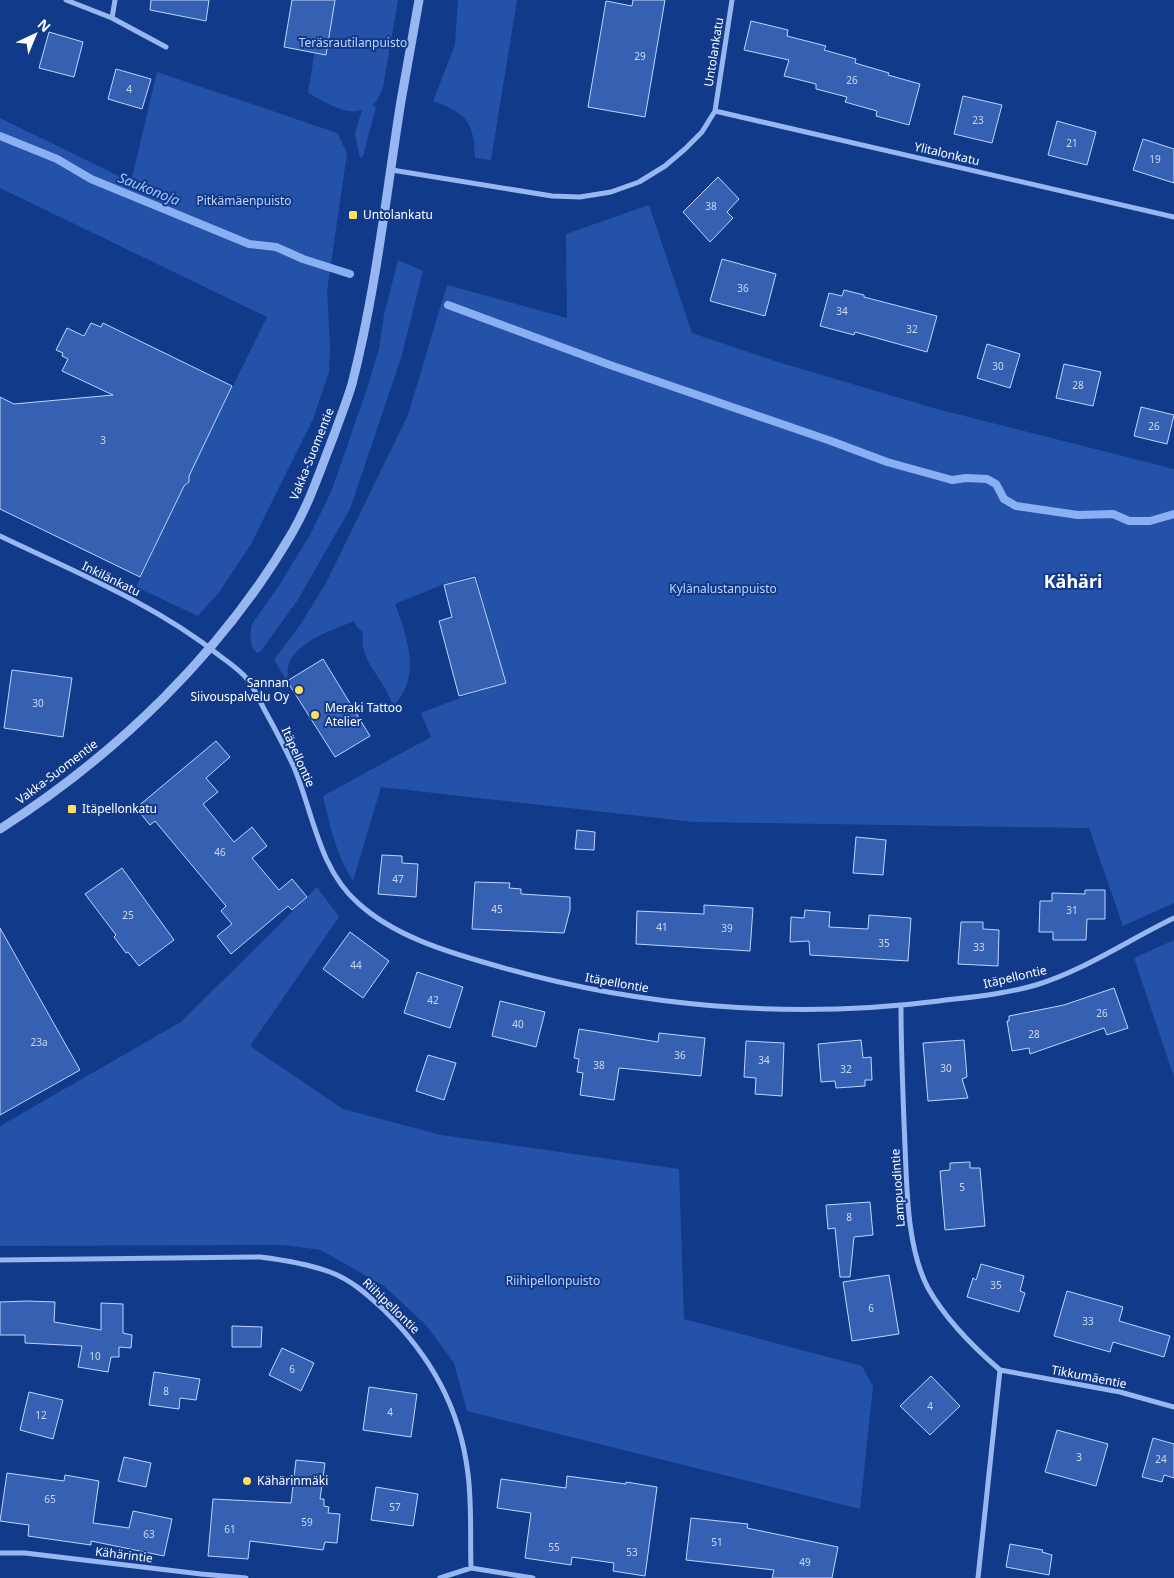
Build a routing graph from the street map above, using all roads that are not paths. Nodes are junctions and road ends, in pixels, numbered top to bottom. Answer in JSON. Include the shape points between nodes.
{"nodes":[{"id":1,"x":66,"y":0,"type":"edge"},
{"id":2,"x":115,"y":0,"type":"edge"},
{"id":3,"x":419,"y":0,"type":"edge"},
{"id":4,"x":732,"y":0,"type":"edge"},
{"id":5,"x":112,"y":18,"type":"junction"},
{"id":6,"x":166,"y":47,"type":"dead end"},
{"id":7,"x":715,"y":111,"type":"junction"},
{"id":8,"x":392,"y":170,"type":"junction"},
{"id":9,"x":1174,"y":217,"type":"edge"},
{"id":10,"x":0,"y":536,"type":"edge"},
{"id":11,"x":209,"y":647,"type":"junction"},
{"id":12,"x":0,"y":828,"type":"edge"},
{"id":13,"x":1174,"y":918,"type":"edge"},
{"id":14,"x":901,"y":1006,"type":"junction"},
{"id":15,"x":0,"y":1260,"type":"edge"},
{"id":16,"x":1000,"y":1370,"type":"junction"},
{"id":17,"x":1174,"y":1407,"type":"edge"},
{"id":18,"x":0,"y":1553,"type":"edge"},
{"id":19,"x":471,"y":1568,"type":"junction"},
{"id":20,"x":246,"y":1578,"type":"edge"},
{"id":21,"x":440,"y":1578,"type":"edge"},
{"id":22,"x":533,"y":1578,"type":"edge"},
{"id":23,"x":978,"y":1578,"type":"edge"}],
"edges":[{"from":1,"to":5,"type":"street"},
{"from":2,"to":5,"type":"street"},
{"from":3,"to":8,"type":"street","name":"Vakka-Suomentie"},
{"from":4,"to":7,"type":"street","name":"Untolankatu"},
{"from":5,"to":6,"type":"street"},
{"from":7,"to":8,"type":"street","name":"Untolankatu","via":[[702,132],[665,166],[639,182],[611,192],[580,197],[552,196]]},
{"from":7,"to":9,"type":"street","name":"Ylitalonkatu"},
{"from":8,"to":11,"type":"street","name":"Vakka-Suomentie","via":[[366,321],[351,386],[314,488],[292,532],[247,603]]},
{"from":10,"to":11,"type":"street","name":"Inkilänkatu","via":[[173,621]]},
{"from":11,"to":12,"type":"street","name":"Vakka-Suomentie","via":[[170,692],[116,742],[32,808]]},
{"from":11,"to":14,"type":"street","name":"Itäpellontie","via":[[245,676],[259,700],[294,767],[316,832],[337,878],[358,903],[410,936],[523,974],[607,993],[764,1009]]},
{"from":13,"to":14,"type":"street","name":"Itäpellontie","via":[[1081,968],[1036,985]]},
{"from":14,"to":16,"type":"street","name":"Lampuodintie","via":[[909,1222],[919,1262],[928,1287],[956,1328]]},
{"from":15,"to":19,"type":"street","name":"Riihipellontie","via":[[284,1259],[331,1273],[366,1293],[416,1344],[450,1403],[468,1473]]},
{"from":16,"to":17,"type":"street","name":"Tikkumäentie","via":[[1120,1392]]},
{"from":16,"to":23,"type":"street"},
{"from":18,"to":20,"type":"street","name":"Kähärintie","via":[[25,1553]]},
{"from":19,"to":21,"type":"street"},
{"from":19,"to":22,"type":"street"}]}
